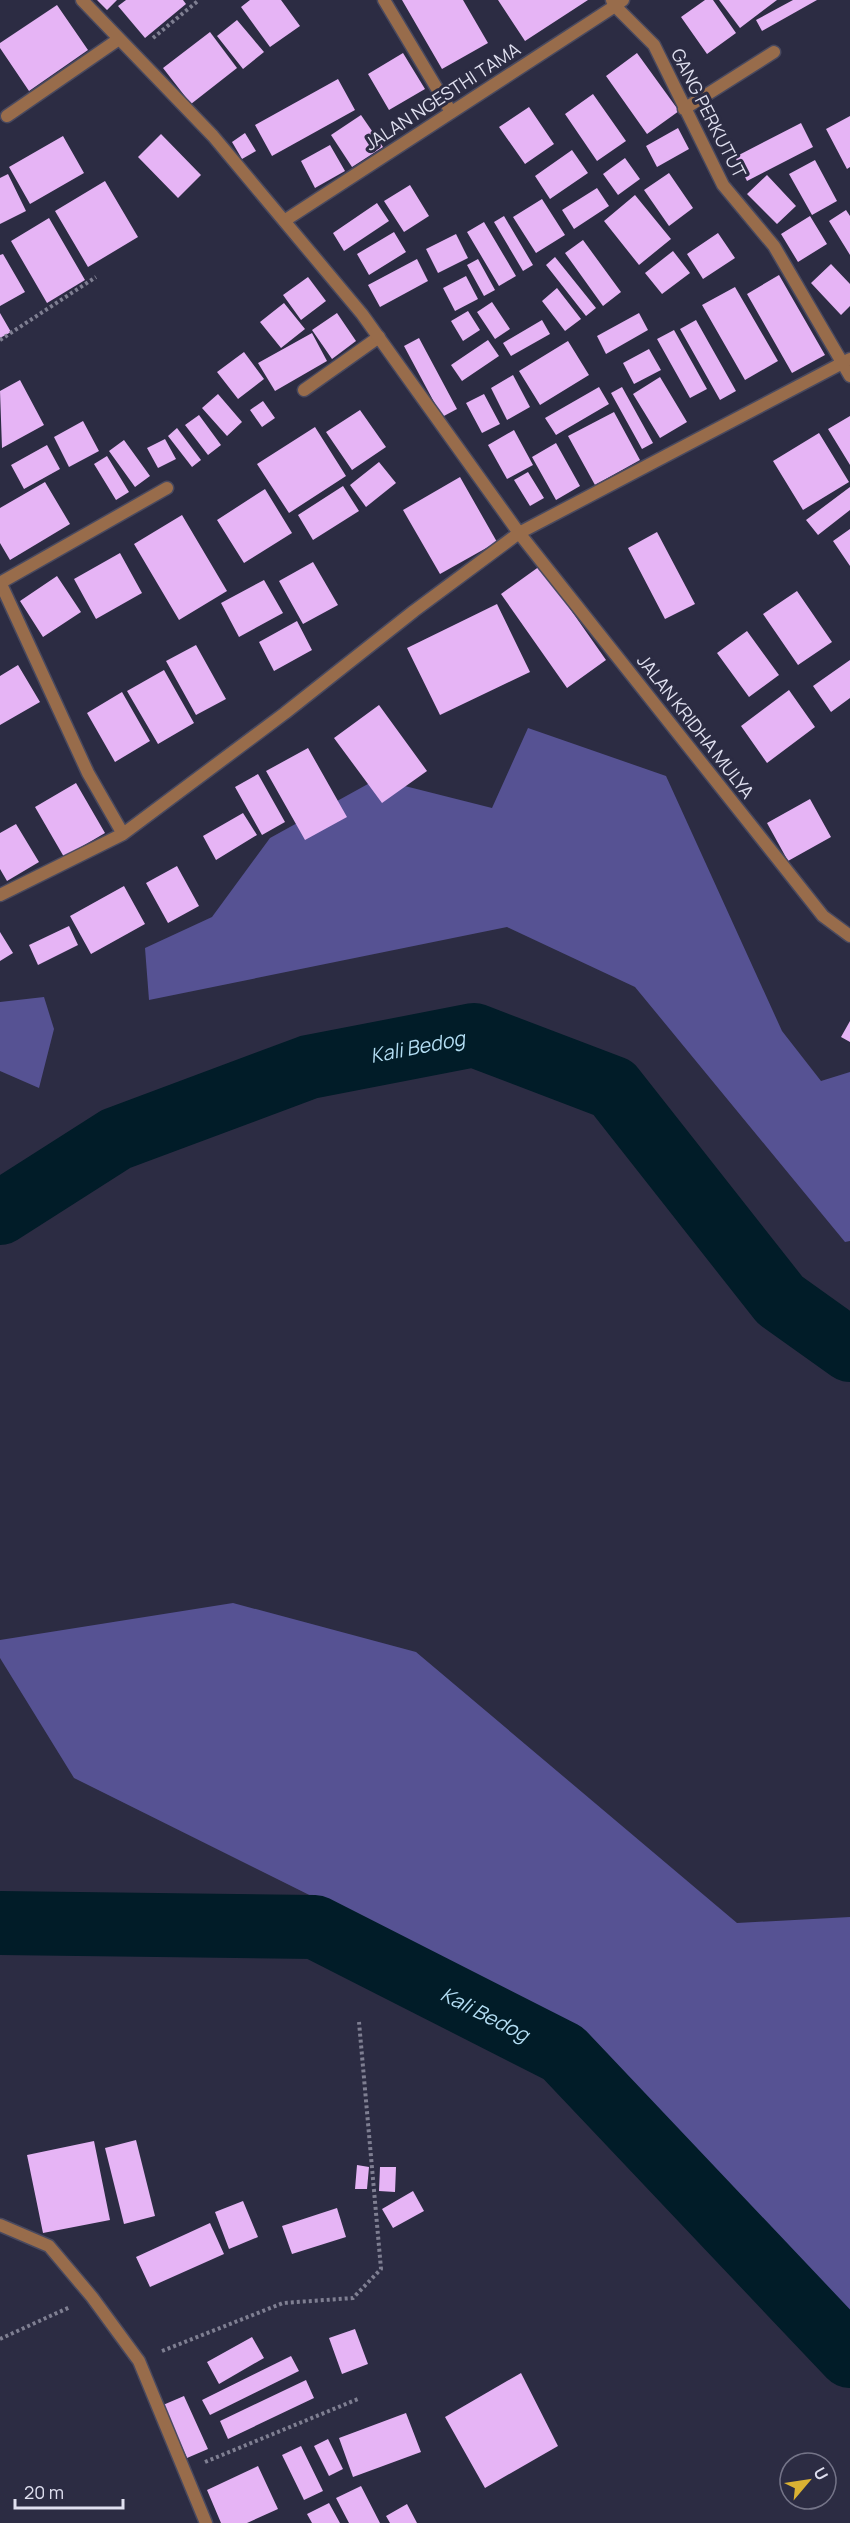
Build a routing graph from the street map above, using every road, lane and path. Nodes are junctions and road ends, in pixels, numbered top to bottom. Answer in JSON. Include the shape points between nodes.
{"nodes":[{"id":1,"x":82,"y":0,"type":"edge"},
{"id":2,"x":199,"y":0,"type":"edge"},
{"id":3,"x":384,"y":0,"type":"edge"},
{"id":4,"x":617,"y":2,"type":"edge"},
{"id":5,"x":119,"y":39,"type":"junction"},
{"id":6,"x":774,"y":52,"type":"dead end"},
{"id":7,"x":134,"y":54,"type":"junction"},
{"id":8,"x":684,"y":109,"type":"junction"},
{"id":9,"x":451,"y":112,"type":"junction"},
{"id":10,"x":7,"y":116,"type":"dead end"},
{"id":11,"x":284,"y":221,"type":"junction"},
{"id":12,"x":96,"y":277,"type":"dead end"},
{"id":13,"x":379,"y":337,"type":"junction"},
{"id":14,"x":0,"y":340,"type":"edge"},
{"id":15,"x":846,"y":361,"type":"edge"},
{"id":16,"x":850,"y":376,"type":"edge"},
{"id":17,"x":304,"y":390,"type":"dead end"},
{"id":18,"x":167,"y":488,"type":"dead end"},
{"id":19,"x":519,"y":533,"type":"junction"},
{"id":20,"x":0,"y":582,"type":"edge"},
{"id":21,"x":123,"y":834,"type":"junction"},
{"id":22,"x":0,"y":895,"type":"edge"},
{"id":23,"x":850,"y":936,"type":"edge"},
{"id":24,"x":359,"y":2022,"type":"dead end"},
{"id":25,"x":0,"y":2225,"type":"edge"},
{"id":26,"x":92,"y":2297,"type":"junction"},
{"id":27,"x":0,"y":2339,"type":"edge"},
{"id":28,"x":139,"y":2361,"type":"junction"},
{"id":29,"x":358,"y":2399,"type":"dead end"},
{"id":30,"x":185,"y":2470,"type":"junction"},
{"id":31,"x":206,"y":2523,"type":"edge"}],
"edges":[{"from":1,"to":5,"type":"street","name":"JALAN KRIDHA MULYA"},
{"from":2,"to":7,"type":"path"},
{"from":3,"to":9,"type":"street"},
{"from":4,"to":8,"type":"street","name":"GANG PERKUTUT","via":[[654,45]]},
{"from":4,"to":9,"type":"street","name":"JALAN NGESTHI TAMA"},
{"from":5,"to":7,"type":"street","name":"JALAN KRIDHA MULYA"},
{"from":5,"to":10,"type":"street"},
{"from":6,"to":8,"type":"street"},
{"from":7,"to":11,"type":"street","name":"JALAN KRIDHA MULYA","via":[[213,136]]},
{"from":8,"to":15,"type":"street","name":"GANG PERKUTUT","via":[[723,185],[774,246]]},
{"from":9,"to":11,"type":"street","name":"JALAN NGESTHI TAMA"},
{"from":11,"to":13,"type":"street","name":"JALAN KRIDHA MULYA"},
{"from":12,"to":14,"type":"path"},
{"from":13,"to":17,"type":"street"},
{"from":13,"to":19,"type":"street","name":"JALAN KRIDHA MULYA"},
{"from":15,"to":16,"type":"street","name":"GANG PERKUTUT"},
{"from":15,"to":19,"type":"street"},
{"from":18,"to":20,"type":"street"},
{"from":19,"to":21,"type":"street"},
{"from":19,"to":23,"type":"street","name":"JALAN KRIDHA MULYA","via":[[823,916]]},
{"from":20,"to":21,"type":"street","via":[[88,773]]},
{"from":21,"to":22,"type":"street"},
{"from":24,"to":28,"type":"path","via":[[381,2269],[352,2298],[283,2303]]},
{"from":25,"to":26,"type":"street","via":[[49,2246]]},
{"from":26,"to":27,"type":"path"},
{"from":26,"to":28,"type":"street"},
{"from":28,"to":30,"type":"street"},
{"from":29,"to":30,"type":"path"},
{"from":30,"to":31,"type":"street"}]}
